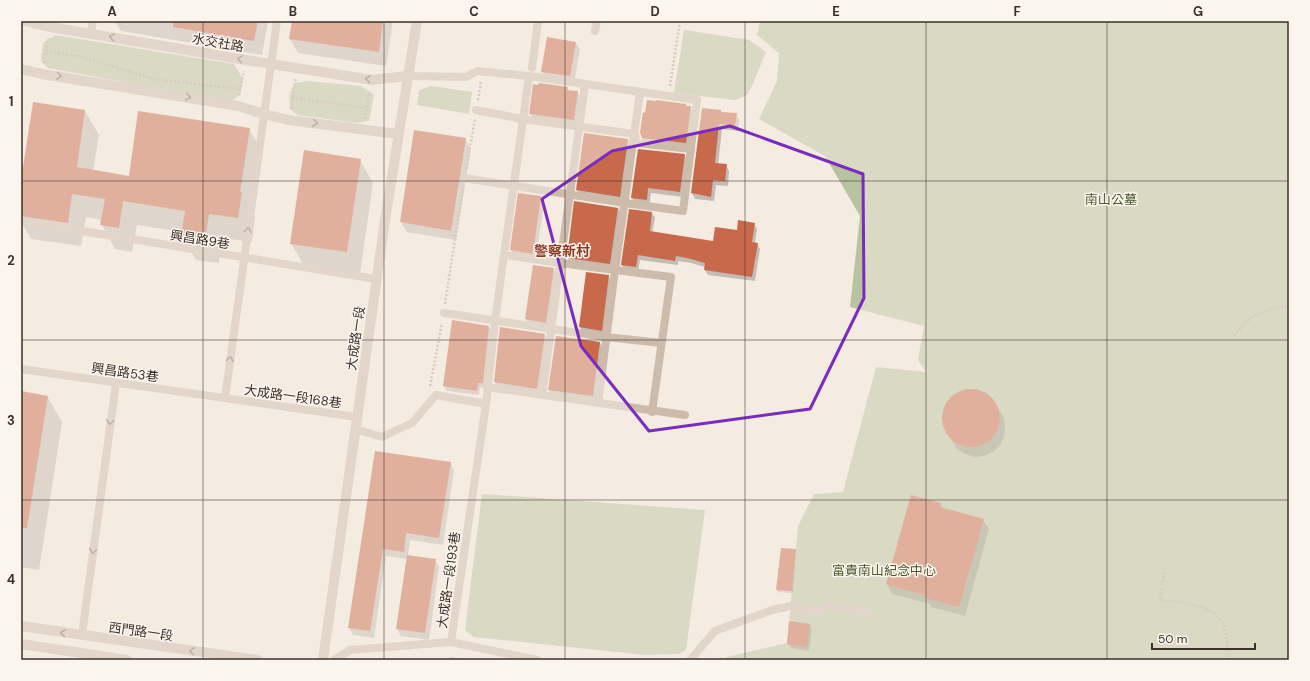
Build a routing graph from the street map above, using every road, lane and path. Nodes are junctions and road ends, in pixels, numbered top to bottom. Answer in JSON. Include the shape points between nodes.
{"nodes":[{"id":1,"x":25,"y":21,"type":"edge"},
{"id":2,"x":93,"y":21,"type":"edge"},
{"id":3,"x":277,"y":21,"type":"edge"},
{"id":4,"x":417,"y":21,"type":"edge"},
{"id":5,"x":538,"y":21,"type":"edge"},
{"id":6,"x":597,"y":21,"type":"edge"},
{"id":7,"x":680,"y":21,"type":"edge"},
{"id":8,"x":50,"y":27,"type":"junction"},
{"id":9,"x":595,"y":31,"type":"dead end"},
{"id":10,"x":91,"y":33,"type":"junction"},
{"id":11,"x":46,"y":51,"type":"junction"},
{"id":12,"x":246,"y":60,"type":"junction"},
{"id":13,"x":270,"y":64,"type":"junction"},
{"id":14,"x":298,"y":68,"type":"junction"},
{"id":15,"x":532,"y":68,"type":"dead end"},
{"id":16,"x":21,"y":69,"type":"edge"},
{"id":17,"x":482,"y":72,"type":"junction"},
{"id":18,"x":42,"y":74,"type":"junction"},
{"id":19,"x":407,"y":76,"type":"junction"},
{"id":20,"x":529,"y":76,"type":"junction"},
{"id":21,"x":372,"y":80,"type":"junction"},
{"id":22,"x":585,"y":85,"type":"junction"},
{"id":23,"x":240,"y":89,"type":"junction"},
{"id":24,"x":640,"y":92,"type":"junction"},
{"id":25,"x":668,"y":96,"type":"junction"},
{"id":26,"x":292,"y":98,"type":"junction"},
{"id":27,"x":238,"y":106,"type":"junction"},
{"id":28,"x":367,"y":108,"type":"junction"},
{"id":29,"x":476,"y":110,"type":"junction"},
{"id":30,"x":264,"y":114,"type":"junction"},
{"id":31,"x":522,"y":119,"type":"junction"},
{"id":32,"x":289,"y":120,"type":"junction"},
{"id":33,"x":578,"y":127,"type":"junction"},
{"id":34,"x":363,"y":130,"type":"junction"},
{"id":35,"x":398,"y":134,"type":"junction"},
{"id":36,"x":635,"y":134,"type":"junction"},
{"id":37,"x":691,"y":149,"type":"junction"},
{"id":38,"x":464,"y":178,"type":"junction"},
{"id":39,"x":514,"y":187,"type":"junction"},
{"id":40,"x":569,"y":195,"type":"junction"},
{"id":41,"x":625,"y":203,"type":"junction"},
{"id":42,"x":21,"y":221,"type":"edge"},
{"id":43,"x":505,"y":255,"type":"junction"},
{"id":44,"x":244,"y":258,"type":"junction"},
{"id":45,"x":560,"y":263,"type":"junction"},
{"id":46,"x":615,"y":270,"type":"junction"},
{"id":47,"x":376,"y":278,"type":"junction"},
{"id":48,"x":1289,"y":306,"type":"edge"},
{"id":49,"x":444,"y":313,"type":"junction"},
{"id":50,"x":495,"y":320,"type":"junction"},
{"id":51,"x":551,"y":329,"type":"junction"},
{"id":52,"x":1234,"y":335,"type":"dead end"},
{"id":53,"x":606,"y":337,"type":"junction"},
{"id":54,"x":661,"y":343,"type":"junction"},
{"id":55,"x":21,"y":369,"type":"edge"},
{"id":56,"x":116,"y":383,"type":"junction"},
{"id":57,"x":487,"y":387,"type":"junction"},
{"id":58,"x":542,"y":395,"type":"junction"},
{"id":59,"x":225,"y":398,"type":"junction"},
{"id":60,"x":598,"y":403,"type":"junction"},
{"id":61,"x":486,"y":404,"type":"junction"},
{"id":62,"x":426,"y":406,"type":"junction"},
{"id":63,"x":652,"y":412,"type":"junction"},
{"id":64,"x":685,"y":416,"type":"dead end"},
{"id":65,"x":357,"y":417,"type":"junction"},
{"id":66,"x":355,"y":429,"type":"junction"},
{"id":67,"x":1164,"y":572,"type":"dead end"},
{"id":68,"x":871,"y":614,"type":"dead end"},
{"id":69,"x":21,"y":626,"type":"edge"},
{"id":70,"x":82,"y":635,"type":"junction"},
{"id":71,"x":451,"y":642,"type":"junction"},
{"id":72,"x":21,"y":644,"type":"edge"},
{"id":73,"x":127,"y":660,"type":"edge"},
{"id":74,"x":258,"y":660,"type":"edge"},
{"id":75,"x":323,"y":660,"type":"edge"},
{"id":76,"x":334,"y":660,"type":"edge"},
{"id":77,"x":537,"y":660,"type":"edge"},
{"id":78,"x":690,"y":660,"type":"edge"},
{"id":79,"x":1229,"y":660,"type":"edge"}],
"edges":[{"from":1,"to":8,"type":"street","name":"水交社路"},
{"from":2,"to":10,"type":"lane"},
{"from":3,"to":13,"type":"lane"},
{"from":4,"to":19,"type":"street","name":"大成路一段"},
{"from":5,"to":15,"type":"lane"},
{"from":6,"to":9,"type":"lane"},
{"from":7,"to":25,"type":"path"},
{"from":8,"to":10,"type":"street","name":"水交社路"},
{"from":8,"to":11,"type":"path"},
{"from":12,"to":10,"type":"street","name":"水交社路","one_way":true},
{"from":11,"to":18,"type":"path"},
{"from":11,"to":23,"type":"path","via":[[78,56],[154,79]]},
{"from":12,"to":13,"type":"street","name":"水交社路"},
{"from":12,"to":23,"type":"path"},
{"from":13,"to":14,"type":"street","name":"水交社路"},
{"from":13,"to":30,"type":"lane"},
{"from":21,"to":14,"type":"street","name":"水交社路","one_way":true},
{"from":14,"to":26,"type":"path"},
{"from":16,"to":18,"type":"street"},
{"from":17,"to":19,"type":"lane","via":[[477,71],[466,77]]},
{"from":17,"to":20,"type":"lane"},
{"from":17,"to":29,"type":"path"},
{"from":18,"to":27,"type":"street","one_way":true},
{"from":19,"to":21,"type":"street","name":"水交社路"},
{"from":19,"to":35,"type":"street","name":"大成路一段"},
{"from":20,"to":22,"type":"lane"},
{"from":20,"to":31,"type":"lane","name":"大成路一段193巷"},
{"from":21,"to":28,"type":"path"},
{"from":22,"to":24,"type":"lane"},
{"from":22,"to":33,"type":"lane"},
{"from":23,"to":27,"type":"path"},
{"from":24,"to":25,"type":"lane"},
{"from":24,"to":36,"type":"lane"},
{"from":25,"to":37,"type":"lane","via":[[696,100]]},
{"from":26,"to":28,"type":"path"},
{"from":26,"to":32,"type":"path"},
{"from":27,"to":30,"type":"street"},
{"from":28,"to":34,"type":"path"},
{"from":29,"to":31,"type":"lane"},
{"from":29,"to":38,"type":"path"},
{"from":30,"to":32,"type":"street"},
{"from":44,"to":30,"type":"lane","one_way":true},
{"from":31,"to":33,"type":"lane"},
{"from":31,"to":39,"type":"lane","name":"大成路一段193巷"},
{"from":32,"to":34,"type":"street","one_way":true},
{"from":33,"to":36,"type":"lane"},
{"from":33,"to":40,"type":"lane"},
{"from":34,"to":35,"type":"street"},
{"from":35,"to":47,"type":"street","name":"大成路一段"},
{"from":36,"to":37,"type":"lane","via":[[637,142]]},
{"from":36,"to":41,"type":"lane"},
{"from":37,"to":41,"type":"lane","via":[[683,211]]},
{"from":38,"to":39,"type":"lane"},
{"from":38,"to":49,"type":"path"},
{"from":39,"to":40,"type":"lane"},
{"from":39,"to":43,"type":"lane","name":"大成路一段193巷"},
{"from":40,"to":41,"type":"lane"},
{"from":40,"to":45,"type":"lane"},
{"from":41,"to":46,"type":"lane"},
{"from":42,"to":44,"type":"lane","name":"興昌路9巷"},
{"from":43,"to":45,"type":"lane"},
{"from":43,"to":50,"type":"lane","name":"大成路一段193巷"},
{"from":44,"to":47,"type":"lane","name":"興昌路9巷"},
{"from":59,"to":44,"type":"lane","one_way":true},
{"from":45,"to":46,"type":"lane"},
{"from":45,"to":51,"type":"lane"},
{"from":46,"to":53,"type":"lane"},
{"from":46,"to":54,"type":"lane","via":[[671,277]]},
{"from":47,"to":65,"type":"street","name":"大成路一段"},
{"from":48,"to":52,"type":"path","via":[[1270,309],[1252,316]]},
{"from":49,"to":50,"type":"lane"},
{"from":49,"to":62,"type":"path"},
{"from":50,"to":51,"type":"lane"},
{"from":50,"to":57,"type":"lane","name":"大成路一段193巷"},
{"from":51,"to":53,"type":"lane"},
{"from":51,"to":58,"type":"lane"},
{"from":53,"to":54,"type":"lane"},
{"from":53,"to":60,"type":"lane"},
{"from":54,"to":63,"type":"lane"},
{"from":55,"to":56,"type":"lane","name":"興昌路53巷"},
{"from":56,"to":59,"type":"lane","name":"興昌路53巷"},
{"from":56,"to":70,"type":"lane","one_way":true},
{"from":57,"to":58,"type":"lane"},
{"from":57,"to":61,"type":"lane","name":"大成路一段193巷"},
{"from":58,"to":60,"type":"lane"},
{"from":59,"to":65,"type":"lane","name":"大成路一段168巷"},
{"from":60,"to":63,"type":"lane"},
{"from":61,"to":62,"type":"lane","via":[[436,395]]},
{"from":61,"to":71,"type":"lane","name":"大成路一段193巷"},
{"from":62,"to":66,"type":"lane","via":[[412,423],[382,437]]},
{"from":63,"to":64,"type":"lane"},
{"from":65,"to":66,"type":"street","name":"大成路一段"},
{"from":66,"to":75,"type":"street","name":"大成路一段"},
{"from":67,"to":79,"type":"path","via":[[1160,600],[1190,604],[1208,610],[1221,620],[1226,634]]},
{"from":68,"to":78,"type":"lane","via":[[830,605],[815,613],[791,606],[772,610],[715,631]]},
{"from":70,"to":69,"type":"street","name":"西門路一段","one_way":true},
{"from":74,"to":70,"type":"street","name":"西門路一段","one_way":true},
{"from":71,"to":76,"type":"lane","name":"大成路一段193巷","via":[[350,650]]},
{"from":71,"to":77,"type":"lane"},
{"from":72,"to":73,"type":"street"}]}
